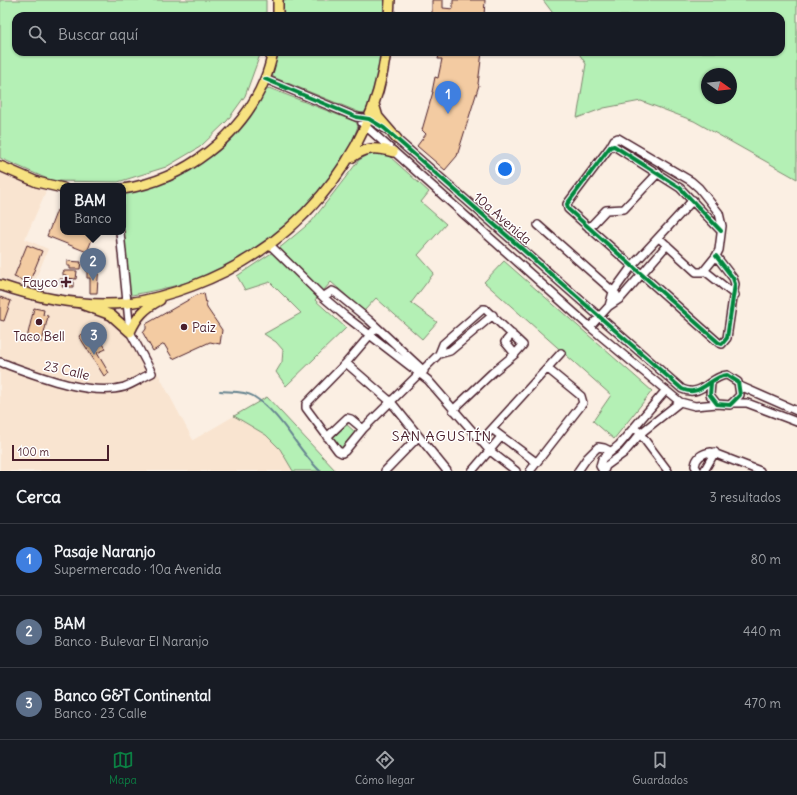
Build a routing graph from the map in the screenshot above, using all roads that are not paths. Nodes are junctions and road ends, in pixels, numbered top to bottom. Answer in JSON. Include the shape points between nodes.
{"nodes":[{"id":1,"x":278,"y":0,"type":"edge"},
{"id":2,"x":390,"y":0,"type":"edge"},
{"id":3,"x":278,"y":12,"type":"edge"},
{"id":4,"x":390,"y":12,"type":"edge"},
{"id":5,"x":272,"y":56,"type":"edge"},
{"id":6,"x":385,"y":56,"type":"edge"},
{"id":7,"x":265,"y":79,"type":"junction"},
{"id":8,"x":374,"y":104,"type":"junction"},
{"id":9,"x":367,"y":123,"type":"junction"},
{"id":10,"x":397,"y":140,"type":"junction"},
{"id":11,"x":610,"y":147,"type":"junction"},
{"id":12,"x":393,"y":152,"type":"junction"},
{"id":13,"x":346,"y":161,"type":"junction"},
{"id":14,"x":0,"y":166,"type":"edge"},
{"id":15,"x":658,"y":174,"type":"junction"},
{"id":16,"x":60,"y":187,"type":"edge"},
{"id":17,"x":126,"y":188,"type":"edge"},
{"id":18,"x":693,"y":200,"type":"junction"},
{"id":19,"x":494,"y":223,"type":"junction"},
{"id":20,"x":538,"y":225,"type":"dead end"},
{"id":21,"x":589,"y":228,"type":"junction"},
{"id":22,"x":721,"y":231,"type":"junction"},
{"id":23,"x":486,"y":232,"type":"junction"},
{"id":24,"x":120,"y":235,"type":"edge"},
{"id":25,"x":658,"y":238,"type":"junction"},
{"id":26,"x":270,"y":245,"type":"junction"},
{"id":27,"x":667,"y":245,"type":"junction"},
{"id":28,"x":716,"y":256,"type":"junction"},
{"id":29,"x":632,"y":266,"type":"junction"},
{"id":30,"x":705,"y":271,"type":"junction"},
{"id":31,"x":642,"y":274,"type":"junction"},
{"id":32,"x":0,"y":285,"type":"edge"},
{"id":33,"x":178,"y":291,"type":"junction"},
{"id":34,"x":613,"y":292,"type":"junction"},
{"id":35,"x":735,"y":295,"type":"junction"},
{"id":36,"x":323,"y":297,"type":"junction"},
{"id":37,"x":621,"y":298,"type":"junction"},
{"id":38,"x":75,"y":302,"type":"junction"},
{"id":39,"x":128,"y":303,"type":"junction"},
{"id":40,"x":610,"y":306,"type":"junction"},
{"id":41,"x":493,"y":315,"type":"junction"},
{"id":42,"x":599,"y":317,"type":"junction"},
{"id":43,"x":369,"y":320,"type":"junction"},
{"id":44,"x":590,"y":327,"type":"junction"},
{"id":45,"x":376,"y":328,"type":"junction"},
{"id":46,"x":362,"y":329,"type":"junction"},
{"id":47,"x":130,"y":332,"type":"junction"},
{"id":48,"x":512,"y":334,"type":"junction"},
{"id":49,"x":370,"y":335,"type":"junction"},
{"id":50,"x":561,"y":353,"type":"dead end"},
{"id":51,"x":439,"y":354,"type":"junction"},
{"id":52,"x":515,"y":354,"type":"junction"},
{"id":53,"x":0,"y":362,"type":"edge"},
{"id":54,"x":346,"y":363,"type":"junction"},
{"id":55,"x":548,"y":369,"type":"junction"},
{"id":56,"x":422,"y":373,"type":"junction"},
{"id":57,"x":712,"y":383,"type":"junction"},
{"id":58,"x":740,"y":386,"type":"junction"},
{"id":59,"x":666,"y":390,"type":"junction"},
{"id":60,"x":391,"y":402,"type":"junction"},
{"id":61,"x":680,"y":402,"type":"junction"},
{"id":62,"x":734,"y":403,"type":"junction"},
{"id":63,"x":718,"y":404,"type":"junction"},
{"id":64,"x":453,"y":410,"type":"junction"},
{"id":65,"x":797,"y":411,"type":"edge"},
{"id":66,"x":797,"y":422,"type":"edge"},
{"id":67,"x":635,"y":428,"type":"junction"},
{"id":68,"x":363,"y":429,"type":"junction"},
{"id":69,"x":493,"y":430,"type":"junction"},
{"id":70,"x":641,"y":433,"type":"junction"},
{"id":71,"x":327,"y":437,"type":"junction"},
{"id":72,"x":418,"y":437,"type":"junction"},
{"id":73,"x":501,"y":437,"type":"junction"},
{"id":74,"x":624,"y":440,"type":"junction"},
{"id":75,"x":481,"y":441,"type":"junction"},
{"id":76,"x":630,"y":446,"type":"junction"},
{"id":77,"x":489,"y":450,"type":"junction"},
{"id":78,"x":610,"y":451,"type":"junction"},
{"id":79,"x":715,"y":452,"type":"junction"},
{"id":80,"x":536,"y":462,"type":"junction"},
{"id":81,"x":385,"y":471,"type":"edge"},
{"id":82,"x":447,"y":471,"type":"edge"},
{"id":83,"x":472,"y":471,"type":"edge"},
{"id":84,"x":516,"y":471,"type":"edge"},
{"id":85,"x":530,"y":471,"type":"edge"},
{"id":86,"x":578,"y":471,"type":"edge"},
{"id":87,"x":603,"y":471,"type":"edge"},
{"id":88,"x":668,"y":471,"type":"edge"},
{"id":89,"x":698,"y":471,"type":"edge"},
{"id":90,"x":704,"y":471,"type":"edge"},
{"id":91,"x":760,"y":471,"type":"edge"}],
"edges":[{"from":1,"to":3,"type":"main road"},
{"from":2,"to":4,"type":"main road"},
{"from":5,"to":7,"type":"main road"},
{"from":6,"to":8,"type":"main road"},
{"from":7,"to":9,"type":"street","name":"10a Avenida"},
{"from":7,"to":17,"type":"main road","via":[[237,123],[203,156],[165,177]]},
{"from":8,"to":9,"type":"main road"},
{"from":8,"to":10,"type":"main road","via":[[378,117]]},
{"from":9,"to":10,"type":"street","name":"10a Avenida"},
{"from":9,"to":12,"type":"street","name":"10a Avenida"},
{"from":9,"to":13,"type":"main road"},
{"from":10,"to":19,"type":"street","name":"10a Avenida"},
{"from":11,"to":15,"type":"street","via":[[616,146]]},
{"from":11,"to":21,"type":"street","via":[[567,204],[568,209]]},
{"from":11,"to":22,"type":"street","via":[[615,138],[622,139],[691,181],[718,213]]},
{"from":12,"to":13,"type":"main road","via":[[377,147],[367,148]]},
{"from":12,"to":23,"type":"street","name":"10a Avenida"},
{"from":13,"to":26,"type":"main road","via":[[312,208]]},
{"from":14,"to":16,"type":"main road","via":[[37,182]]},
{"from":15,"to":18,"type":"street"},
{"from":15,"to":21,"type":"street","via":[[625,208],[606,210]]},
{"from":18,"to":22,"type":"street"},
{"from":18,"to":25,"type":"street"},
{"from":19,"to":23,"type":"street"},
{"from":19,"to":42,"type":"street","name":"10a Avenida"},
{"from":20,"to":34,"type":"street"},
{"from":21,"to":29,"type":"street"},
{"from":22,"to":28,"type":"street"},
{"from":23,"to":44,"type":"street","name":"10a Avenida"},
{"from":24,"to":39,"type":"street"},
{"from":25,"to":27,"type":"street"},
{"from":25,"to":29,"type":"street"},
{"from":26,"to":33,"type":"main road","via":[[226,272]]},
{"from":26,"to":36,"type":"street"},
{"from":27,"to":30,"type":"street","via":[[696,272]]},
{"from":27,"to":31,"type":"street"},
{"from":28,"to":30,"type":"street"},
{"from":28,"to":35,"type":"street","via":[[733,278]]},
{"from":29,"to":31,"type":"street"},
{"from":29,"to":34,"type":"street"},
{"from":30,"to":35,"type":"street"},
{"from":31,"to":35,"type":"street","via":[[721,344],[728,338]]},
{"from":31,"to":37,"type":"street"},
{"from":32,"to":38,"type":"main road","via":[[55,301]]},
{"from":33,"to":39,"type":"main road"},
{"from":33,"to":47,"type":"main road","via":[[145,309],[136,319]]},
{"from":34,"to":37,"type":"street"},
{"from":34,"to":40,"type":"street"},
{"from":36,"to":43,"type":"street","via":[[332,291]]},
{"from":36,"to":46,"type":"street"},
{"from":37,"to":40,"type":"street"},
{"from":38,"to":39,"type":"main road"},
{"from":38,"to":47,"type":"main road","via":[[108,313]]},
{"from":39,"to":47,"type":"street"},
{"from":40,"to":42,"type":"street"},
{"from":41,"to":48,"type":"street"},
{"from":41,"to":51,"type":"street","via":[[450,351]]},
{"from":41,"to":51,"type":"street","via":[[483,309],[444,344]]},
{"from":42,"to":44,"type":"street"},
{"from":42,"to":57,"type":"street","name":"10a Avenida","via":[[682,389],[693,391]]},
{"from":43,"to":45,"type":"street"},
{"from":43,"to":46,"type":"street"},
{"from":44,"to":59,"type":"street","name":"10a Avenida"},
{"from":45,"to":49,"type":"street"},
{"from":45,"to":56,"type":"street"},
{"from":46,"to":49,"type":"street"},
{"from":47,"to":53,"type":"street","name":"23 Calle","via":[[152,373],[123,387],[91,388],[44,377]]},
{"from":48,"to":52,"type":"street","via":[[505,342]]},
{"from":48,"to":52,"type":"street","via":[[523,345]]},
{"from":49,"to":54,"type":"street"},
{"from":49,"to":56,"type":"street"},
{"from":50,"to":55,"type":"street"},
{"from":51,"to":56,"type":"street"},
{"from":52,"to":64,"type":"street"},
{"from":54,"to":60,"type":"street"},
{"from":54,"to":71,"type":"street","via":[[306,404],[306,408]]},
{"from":55,"to":69,"type":"street"},
{"from":55,"to":80,"type":"street","via":[[581,396],[583,403]]},
{"from":56,"to":60,"type":"street"},
{"from":56,"to":64,"type":"street"},
{"from":57,"to":58,"type":"street","via":[[718,377],[727,375],[735,379]]},
{"from":57,"to":63,"type":"street","via":[[710,395]]},
{"from":58,"to":62,"type":"street","via":[[740,395]]},
{"from":58,"to":65,"type":"street"},
{"from":59,"to":61,"type":"street","name":"10a Avenida"},
{"from":59,"to":67,"type":"street"},
{"from":60,"to":68,"type":"street"},
{"from":60,"to":72,"type":"street"},
{"from":61,"to":63,"type":"street","via":[[695,406]]},
{"from":61,"to":70,"type":"street"},
{"from":62,"to":63,"type":"street","via":[[726,406]]},
{"from":62,"to":66,"type":"street","via":[[747,403]]},
{"from":64,"to":75,"type":"street"},
{"from":67,"to":70,"type":"street"},
{"from":67,"to":74,"type":"street"},
{"from":68,"to":71,"type":"street","via":[[347,418]]},
{"from":68,"to":71,"type":"street","via":[[342,453]]},
{"from":69,"to":73,"type":"street"},
{"from":69,"to":75,"type":"street"},
{"from":70,"to":76,"type":"street"},
{"from":70,"to":88,"type":"street"},
{"from":72,"to":81,"type":"street"},
{"from":72,"to":82,"type":"street"},
{"from":73,"to":77,"type":"street"},
{"from":73,"to":80,"type":"street"},
{"from":74,"to":76,"type":"street"},
{"from":74,"to":78,"type":"street"},
{"from":75,"to":77,"type":"street"},
{"from":76,"to":87,"type":"street"},
{"from":77,"to":83,"type":"street"},
{"from":77,"to":84,"type":"street"},
{"from":78,"to":86,"type":"street","via":[[598,447]]},
{"from":78,"to":87,"type":"street","via":[[600,463]]},
{"from":79,"to":89,"type":"street","via":[[708,452],[698,458],[694,466]]},
{"from":79,"to":90,"type":"street"},
{"from":79,"to":91,"type":"street"},
{"from":80,"to":85,"type":"street"}]}
